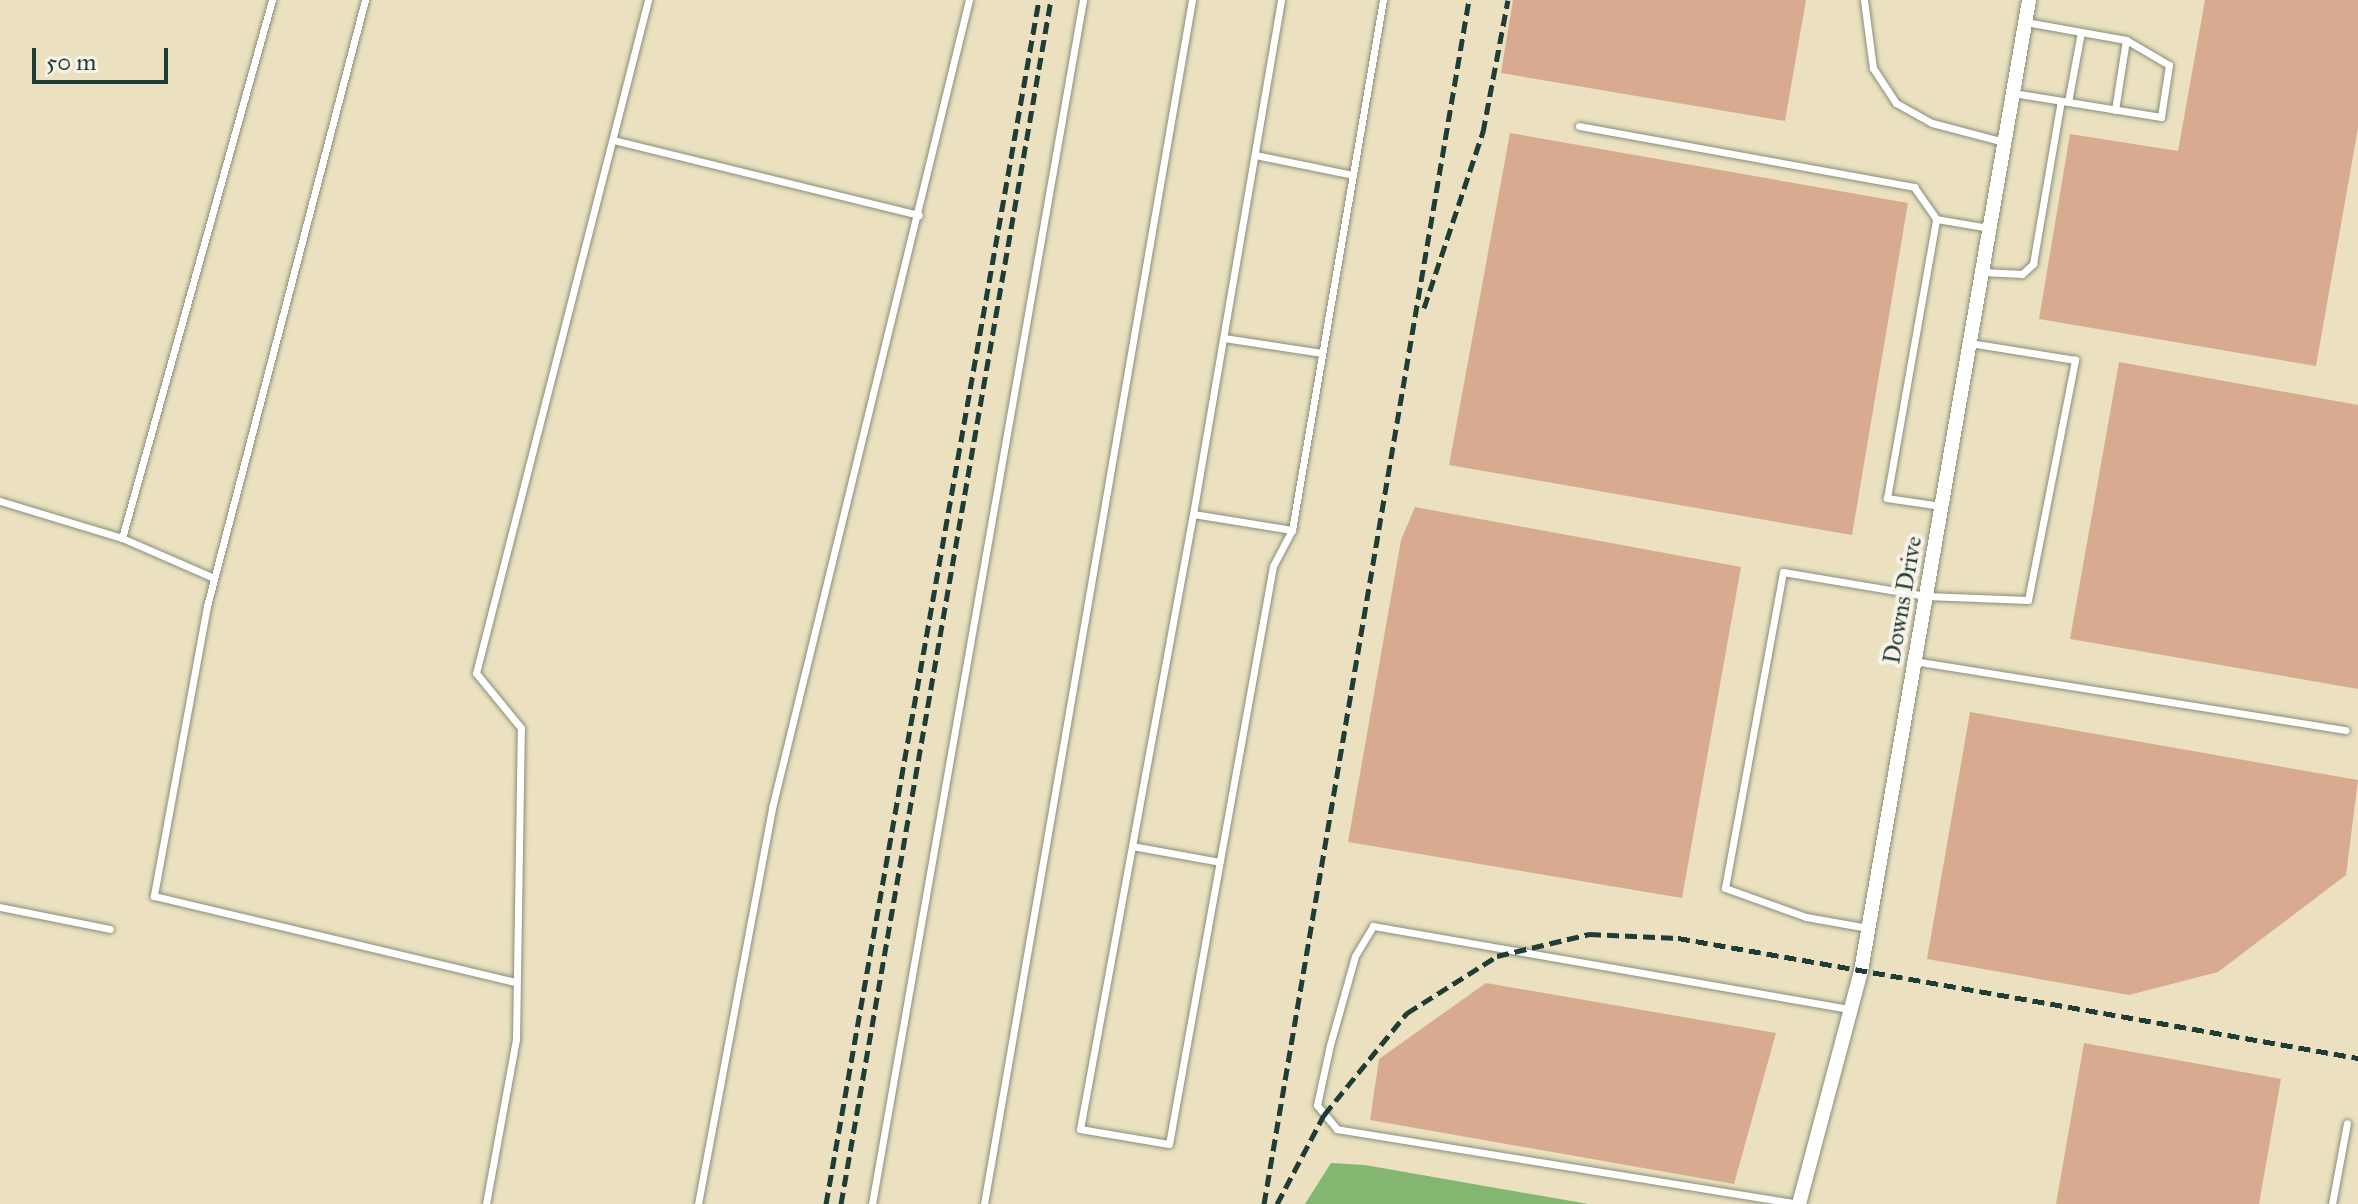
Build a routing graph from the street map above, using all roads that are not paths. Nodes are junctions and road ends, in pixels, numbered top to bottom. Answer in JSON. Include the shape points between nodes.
{"nodes":[{"id":1,"x":272,"y":0,"type":"edge"},
{"id":2,"x":365,"y":0,"type":"edge"},
{"id":3,"x":648,"y":0,"type":"edge"},
{"id":4,"x":969,"y":0,"type":"edge"},
{"id":5,"x":1083,"y":0,"type":"edge"},
{"id":6,"x":1192,"y":0,"type":"edge"},
{"id":7,"x":1281,"y":0,"type":"edge"},
{"id":8,"x":1383,"y":0,"type":"edge"},
{"id":9,"x":1864,"y":0,"type":"edge"},
{"id":10,"x":2029,"y":0,"type":"edge"},
{"id":11,"x":2025,"y":21,"type":"junction"},
{"id":12,"x":2081,"y":32,"type":"junction"},
{"id":13,"x":2126,"y":40,"type":"junction"},
{"id":14,"x":2013,"y":93,"type":"junction"},
{"id":15,"x":2064,"y":101,"type":"junction"},
{"id":16,"x":2115,"y":110,"type":"junction"},
{"id":17,"x":1579,"y":126,"type":"dead end"},
{"id":18,"x":613,"y":140,"type":"junction"},
{"id":19,"x":2004,"y":142,"type":"junction"},
{"id":20,"x":1255,"y":155,"type":"junction"},
{"id":21,"x":1353,"y":175,"type":"junction"},
{"id":22,"x":919,"y":215,"type":"junction"},
{"id":23,"x":1936,"y":219,"type":"junction"},
{"id":24,"x":1989,"y":228,"type":"junction"},
{"id":25,"x":1982,"y":272,"type":"junction"},
{"id":26,"x":1224,"y":338,"type":"junction"},
{"id":27,"x":1970,"y":343,"type":"junction"},
{"id":28,"x":1322,"y":353,"type":"junction"},
{"id":29,"x":0,"y":501,"type":"edge"},
{"id":30,"x":1941,"y":506,"type":"junction"},
{"id":31,"x":1193,"y":514,"type":"junction"},
{"id":32,"x":1292,"y":530,"type":"junction"},
{"id":33,"x":122,"y":538,"type":"junction"},
{"id":34,"x":214,"y":578,"type":"junction"},
{"id":35,"x":1926,"y":596,"type":"junction"},
{"id":36,"x":1914,"y":661,"type":"junction"},
{"id":37,"x":2346,"y":730,"type":"dead end"},
{"id":38,"x":1132,"y":846,"type":"junction"},
{"id":39,"x":1220,"y":862,"type":"junction"},
{"id":40,"x":0,"y":907,"type":"edge"},
{"id":41,"x":1868,"y":928,"type":"junction"},
{"id":42,"x":110,"y":929,"type":"dead end"},
{"id":43,"x":516,"y":982,"type":"junction"},
{"id":44,"x":1850,"y":1009,"type":"junction"},
{"id":45,"x":2347,"y":1123,"type":"dead end"},
{"id":46,"x":486,"y":1204,"type":"edge"},
{"id":47,"x":698,"y":1204,"type":"edge"},
{"id":48,"x":872,"y":1204,"type":"edge"},
{"id":49,"x":984,"y":1204,"type":"edge"},
{"id":50,"x":1799,"y":1204,"type":"edge"},
{"id":51,"x":2332,"y":1204,"type":"edge"}],
"edges":[{"from":1,"to":33,"type":"lane"},
{"from":2,"to":34,"type":"lane"},
{"from":3,"to":18,"type":"lane"},
{"from":4,"to":22,"type":"lane"},
{"from":5,"to":48,"type":"lane"},
{"from":6,"to":49,"type":"lane"},
{"from":7,"to":20,"type":"lane"},
{"from":8,"to":21,"type":"lane"},
{"from":9,"to":19,"type":"lane","via":[[1873,68],[1896,103],[1932,123]]},
{"from":10,"to":11,"type":"street","name":"Downs Drive"},
{"from":11,"to":12,"type":"lane"},
{"from":11,"to":14,"type":"street","name":"Downs Drive"},
{"from":12,"to":13,"type":"lane"},
{"from":12,"to":15,"type":"lane"},
{"from":13,"to":16,"type":"lane"},
{"from":13,"to":16,"type":"lane","via":[[2169,65],[2161,117]]},
{"from":14,"to":15,"type":"lane"},
{"from":14,"to":19,"type":"street","name":"Downs Drive"},
{"from":15,"to":16,"type":"lane"},
{"from":15,"to":25,"type":"lane","via":[[2033,264],[2022,274]]},
{"from":17,"to":23,"type":"lane","via":[[1914,187]]},
{"from":18,"to":22,"type":"lane"},
{"from":18,"to":43,"type":"lane","via":[[476,673],[521,728]]},
{"from":19,"to":24,"type":"street","name":"Downs Drive"},
{"from":20,"to":21,"type":"lane"},
{"from":20,"to":26,"type":"lane"},
{"from":21,"to":28,"type":"lane"},
{"from":22,"to":47,"type":"lane","via":[[772,808]]},
{"from":23,"to":24,"type":"lane"},
{"from":23,"to":30,"type":"lane","via":[[1887,498]]},
{"from":24,"to":25,"type":"street","name":"Downs Drive"},
{"from":25,"to":27,"type":"street","name":"Downs Drive"},
{"from":26,"to":28,"type":"lane"},
{"from":26,"to":31,"type":"lane"},
{"from":27,"to":30,"type":"street","name":"Downs Drive"},
{"from":27,"to":35,"type":"lane","via":[[2075,360],[2028,600]]},
{"from":28,"to":32,"type":"lane"},
{"from":29,"to":33,"type":"lane"},
{"from":30,"to":35,"type":"street","name":"Downs Drive"},
{"from":31,"to":32,"type":"lane"},
{"from":31,"to":38,"type":"lane"},
{"from":32,"to":39,"type":"lane","via":[[1273,566]]},
{"from":33,"to":34,"type":"lane"},
{"from":34,"to":43,"type":"lane","via":[[154,896]]},
{"from":35,"to":36,"type":"street","name":"Downs Drive"},
{"from":35,"to":41,"type":"lane","via":[[1783,572],[1725,888],[1806,917]]},
{"from":36,"to":37,"type":"lane"},
{"from":36,"to":41,"type":"street","name":"Downs Drive"},
{"from":38,"to":39,"type":"lane"},
{"from":38,"to":39,"type":"lane","via":[[1080,1129],[1169,1144]]},
{"from":40,"to":42,"type":"lane"},
{"from":41,"to":44,"type":"street","name":"Downs Drive"},
{"from":43,"to":46,"type":"lane","via":[[516,1039]]},
{"from":44,"to":50,"type":"street","name":"Downs Drive"},
{"from":44,"to":50,"type":"lane","via":[[1373,926],[1355,956],[1330,1045],[1317,1105],[1337,1129]]},
{"from":45,"to":51,"type":"lane"}]}
